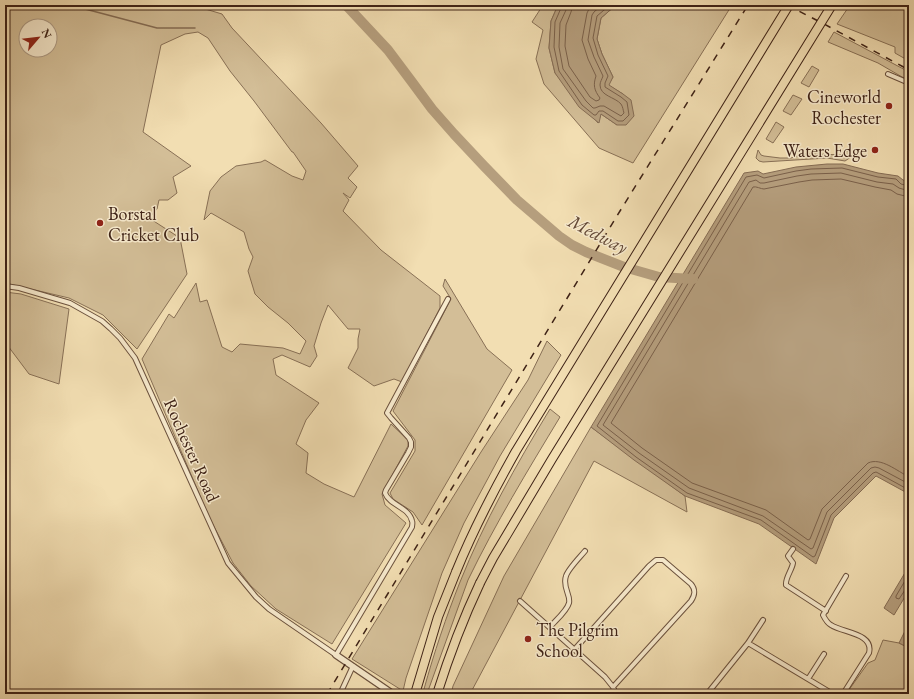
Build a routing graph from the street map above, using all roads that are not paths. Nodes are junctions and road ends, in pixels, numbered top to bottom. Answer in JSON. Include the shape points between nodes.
{"nodes":[{"id":1,"x":789,"y":5,"type":"edge"},
{"id":2,"x":832,"y":5,"type":"edge"},
{"id":3,"x":888,"y":74,"type":"dead end"},
{"id":4,"x":909,"y":83,"type":"edge"},
{"id":5,"x":5,"y":286,"type":"edge"},
{"id":6,"x":448,"y":299,"type":"dead end"},
{"id":7,"x":793,"y":549,"type":"dead end"},
{"id":8,"x":585,"y":551,"type":"dead end"},
{"id":9,"x":846,"y":576,"type":"dead end"},
{"id":10,"x":520,"y":601,"type":"dead end"},
{"id":11,"x":826,"y":611,"type":"junction"},
{"id":12,"x":763,"y":620,"type":"dead end"},
{"id":13,"x":550,"y":628,"type":"junction"},
{"id":14,"x":748,"y":643,"type":"junction"},
{"id":15,"x":574,"y":650,"type":"junction"},
{"id":16,"x":336,"y":654,"type":"junction"},
{"id":17,"x":824,"y":654,"type":"dead end"},
{"id":18,"x":353,"y":666,"type":"junction"},
{"id":19,"x":808,"y":679,"type":"junction"},
{"id":20,"x":613,"y":686,"type":"junction"},
{"id":21,"x":415,"y":690,"type":"edge"},
{"id":22,"x":391,"y":693,"type":"edge"},
{"id":23,"x":340,"y":694,"type":"edge"},
{"id":24,"x":437,"y":694,"type":"edge"},
{"id":25,"x":616,"y":694,"type":"edge"},
{"id":26,"x":707,"y":694,"type":"edge"},
{"id":27,"x":833,"y":694,"type":"edge"},
{"id":28,"x":843,"y":694,"type":"edge"}],
"edges":[{"from":1,"to":21,"type":"highway","bridge":true,"via":[[492,493],[466,547],[438,617]]},
{"from":2,"to":24,"type":"highway","bridge":true,"via":[[493,558],[473,598]]},
{"from":3,"to":4,"type":"street"},
{"from":5,"to":16,"type":"street","name":"Rochester Road","via":[[70,303],[102,321],[120,338],[135,358],[228,563],[256,597],[269,608]]},
{"from":6,"to":16,"type":"street","via":[[387,413],[409,438],[411,447],[385,493],[389,500],[405,510],[412,520],[412,527]]},
{"from":7,"to":11,"type":"street","via":[[788,556],[793,563],[786,585]]},
{"from":8,"to":13,"type":"street","via":[[566,575],[565,585],[569,603]]},
{"from":9,"to":11,"type":"street"},
{"from":10,"to":13,"type":"street"},
{"from":11,"to":28,"type":"street","via":[[823,615],[827,622],[862,637],[868,642],[870,649]]},
{"from":12,"to":14,"type":"street"},
{"from":13,"to":15,"type":"street"},
{"from":14,"to":19,"type":"street"},
{"from":14,"to":26,"type":"street"},
{"from":15,"to":20,"type":"street"},
{"from":15,"to":20,"type":"street","via":[[653,562],[663,560],[694,587],[694,596]]},
{"from":16,"to":18,"type":"street"},
{"from":17,"to":19,"type":"street"},
{"from":18,"to":22,"type":"street"},
{"from":18,"to":23,"type":"street"},
{"from":19,"to":27,"type":"street"},
{"from":20,"to":25,"type":"street"}]}
